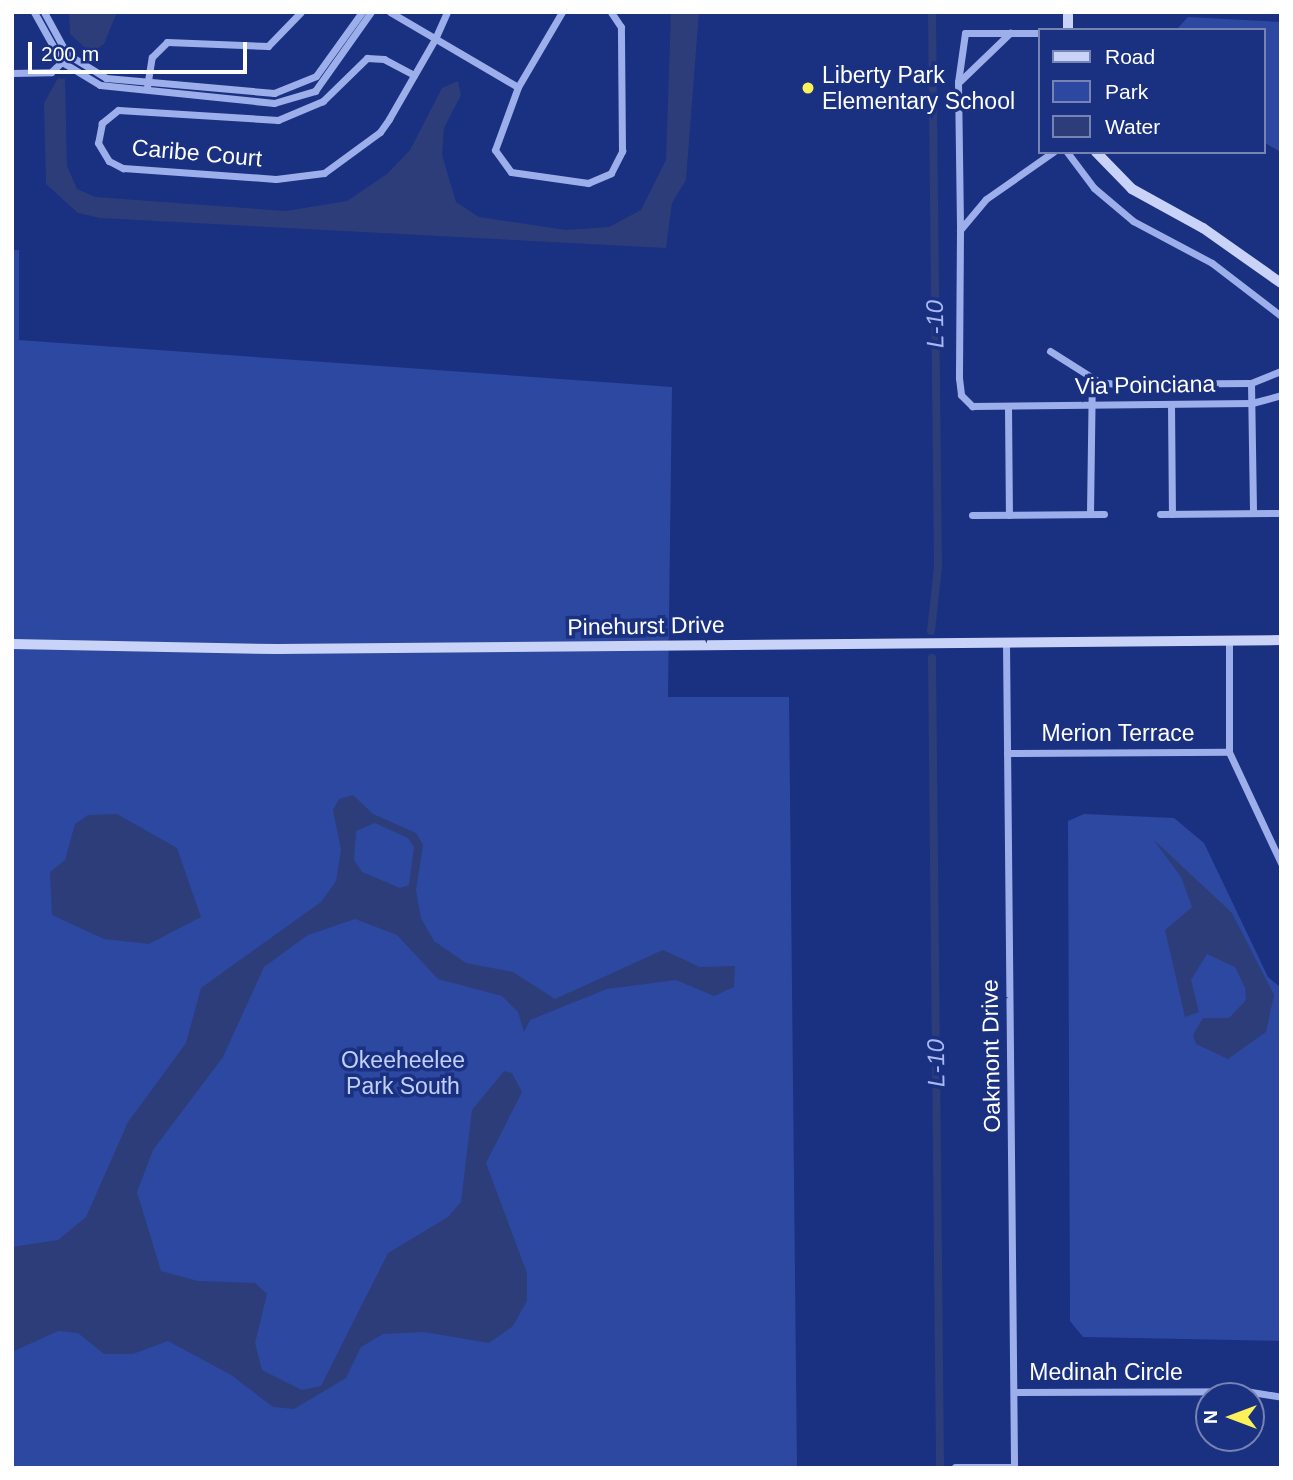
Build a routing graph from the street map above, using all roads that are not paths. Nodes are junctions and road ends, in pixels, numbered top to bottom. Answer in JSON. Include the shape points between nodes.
{"nodes":[{"id":1,"x":34,"y":12,"type":"edge"},
{"id":2,"x":44,"y":12,"type":"edge"},
{"id":3,"x":301,"y":12,"type":"edge"},
{"id":4,"x":362,"y":12,"type":"edge"},
{"id":5,"x":372,"y":12,"type":"edge"},
{"id":6,"x":390,"y":12,"type":"edge"},
{"id":7,"x":447,"y":12,"type":"edge"},
{"id":8,"x":562,"y":12,"type":"edge"},
{"id":9,"x":611,"y":12,"type":"edge"},
{"id":10,"x":1010,"y":33,"type":"junction"},
{"id":11,"x":1038,"y":33,"type":"edge"},
{"id":12,"x":435,"y":39,"type":"junction"},
{"id":13,"x":65,"y":51,"type":"junction"},
{"id":14,"x":60,"y":59,"type":"junction"},
{"id":15,"x":12,"y":74,"type":"edge"},
{"id":16,"x":414,"y":75,"type":"junction"},
{"id":17,"x":958,"y":82,"type":"junction"},
{"id":18,"x":147,"y":85,"type":"junction"},
{"id":19,"x":518,"y":87,"type":"junction"},
{"id":20,"x":146,"y":94,"type":"junction"},
{"id":21,"x":1050,"y":154,"type":"edge"},
{"id":22,"x":1068,"y":154,"type":"edge"},
{"id":23,"x":1098,"y":154,"type":"edge"},
{"id":24,"x":960,"y":230,"type":"junction"},
{"id":25,"x":1281,"y":283,"type":"edge"},
{"id":26,"x":1281,"y":316,"type":"edge"},
{"id":27,"x":1050,"y":351,"type":"dead end"},
{"id":28,"x":1281,"y":371,"type":"edge"},
{"id":29,"x":1092,"y":377,"type":"junction"},
{"id":30,"x":1251,"y":383,"type":"junction"},
{"id":31,"x":1281,"y":395,"type":"edge"},
{"id":32,"x":1252,"y":403,"type":"junction"},
{"id":33,"x":1171,"y":404,"type":"junction"},
{"id":34,"x":1089,"y":405,"type":"junction"},
{"id":35,"x":1008,"y":406,"type":"junction"},
{"id":36,"x":1104,"y":513,"type":"dead end"},
{"id":37,"x":1253,"y":513,"type":"junction"},
{"id":38,"x":1281,"y":513,"type":"edge"},
{"id":39,"x":1090,"y":514,"type":"junction"},
{"id":40,"x":1160,"y":514,"type":"dead end"},
{"id":41,"x":1172,"y":514,"type":"junction"},
{"id":42,"x":972,"y":515,"type":"dead end"},
{"id":43,"x":1009,"y":515,"type":"junction"},
{"id":44,"x":1281,"y":640,"type":"edge"},
{"id":45,"x":1229,"y":641,"type":"junction"},
{"id":46,"x":1006,"y":643,"type":"junction"},
{"id":47,"x":12,"y":644,"type":"edge"},
{"id":48,"x":1230,"y":752,"type":"junction"},
{"id":49,"x":1007,"y":753,"type":"junction"},
{"id":50,"x":1281,"y":863,"type":"edge"},
{"id":51,"x":1014,"y":1392,"type":"junction"},
{"id":52,"x":1281,"y":1397,"type":"edge"},
{"id":53,"x":956,"y":1467,"type":"edge"},
{"id":54,"x":1014,"y":1468,"type":"edge"}],
"edges":[{"from":1,"to":14,"type":"street"},
{"from":2,"to":13,"type":"street"},
{"from":3,"to":18,"type":"street","via":[[268,46],[167,42],[152,57]]},
{"from":4,"to":18,"type":"street","via":[[323,69],[292,90]]},
{"from":5,"to":20,"type":"street","via":[[315,90],[295,100]]},
{"from":6,"to":12,"type":"street"},
{"from":7,"to":12,"type":"street","name":"Caribe Court"},
{"from":8,"to":19,"type":"street"},
{"from":9,"to":19,"type":"street","via":[[621,27],[622,145],[607,176],[588,183],[511,172],[501,165],[495,140]]},
{"from":10,"to":11,"type":"street"},
{"from":10,"to":17,"type":"street"},
{"from":10,"to":17,"type":"street","name":"Via Poinciana","via":[[965,33]]},
{"from":12,"to":16,"type":"street","name":"Caribe Court"},
{"from":12,"to":19,"type":"street"},
{"from":13,"to":14,"type":"street"},
{"from":13,"to":18,"type":"street","via":[[106,78]]},
{"from":14,"to":15,"type":"street","via":[[43,73]]},
{"from":14,"to":20,"type":"street","via":[[100,85]]},
{"from":16,"to":16,"type":"street","name":"Caribe Court","via":[[369,144],[308,177],[124,167],[109,161],[98,144],[102,123],[118,110],[278,120],[323,101],[367,58],[384,59]]},
{"from":17,"to":24,"type":"street","name":"Via Poinciana"},
{"from":18,"to":20,"type":"street"},
{"from":21,"to":24,"type":"street","via":[[996,190]]},
{"from":22,"to":26,"type":"street","via":[[1094,188],[1133,221],[1212,263]]},
{"from":23,"to":25,"type":"street","via":[[1132,189]]},
{"from":24,"to":35,"type":"street","name":"Via Poinciana","via":[[961,395],[972,406]]},
{"from":27,"to":29,"type":"street"},
{"from":28,"to":30,"type":"street"},
{"from":29,"to":30,"type":"street","via":[[1116,384]]},
{"from":29,"to":34,"type":"street"},
{"from":30,"to":32,"type":"street"},
{"from":31,"to":32,"type":"street","name":"Via Poinciana"},
{"from":32,"to":33,"type":"street","name":"Via Poinciana"},
{"from":32,"to":37,"type":"street"},
{"from":33,"to":34,"type":"street","name":"Via Poinciana"},
{"from":33,"to":41,"type":"street"},
{"from":34,"to":35,"type":"street","name":"Via Poinciana"},
{"from":34,"to":39,"type":"street"},
{"from":35,"to":43,"type":"street"},
{"from":36,"to":39,"type":"street"},
{"from":37,"to":38,"type":"street"},
{"from":37,"to":41,"type":"street"},
{"from":39,"to":43,"type":"street"},
{"from":40,"to":41,"type":"street"},
{"from":42,"to":43,"type":"street"},
{"from":44,"to":45,"type":"street","name":"Pinehurst Drive"},
{"from":45,"to":46,"type":"street","name":"Pinehurst Drive"},
{"from":45,"to":48,"type":"street"},
{"from":46,"to":47,"type":"street","name":"Pinehurst Drive","via":[[277,649]]},
{"from":46,"to":49,"type":"street","name":"Oakmont Drive"},
{"from":48,"to":49,"type":"street","name":"Merion Terrace"},
{"from":48,"to":50,"type":"street"},
{"from":49,"to":51,"type":"street","name":"Oakmont Drive"},
{"from":51,"to":52,"type":"street","name":"Medinah Circle","via":[[1245,1391]]},
{"from":51,"to":54,"type":"street","name":"Oakmont Drive"},
{"from":53,"to":54,"type":"street"}]}
